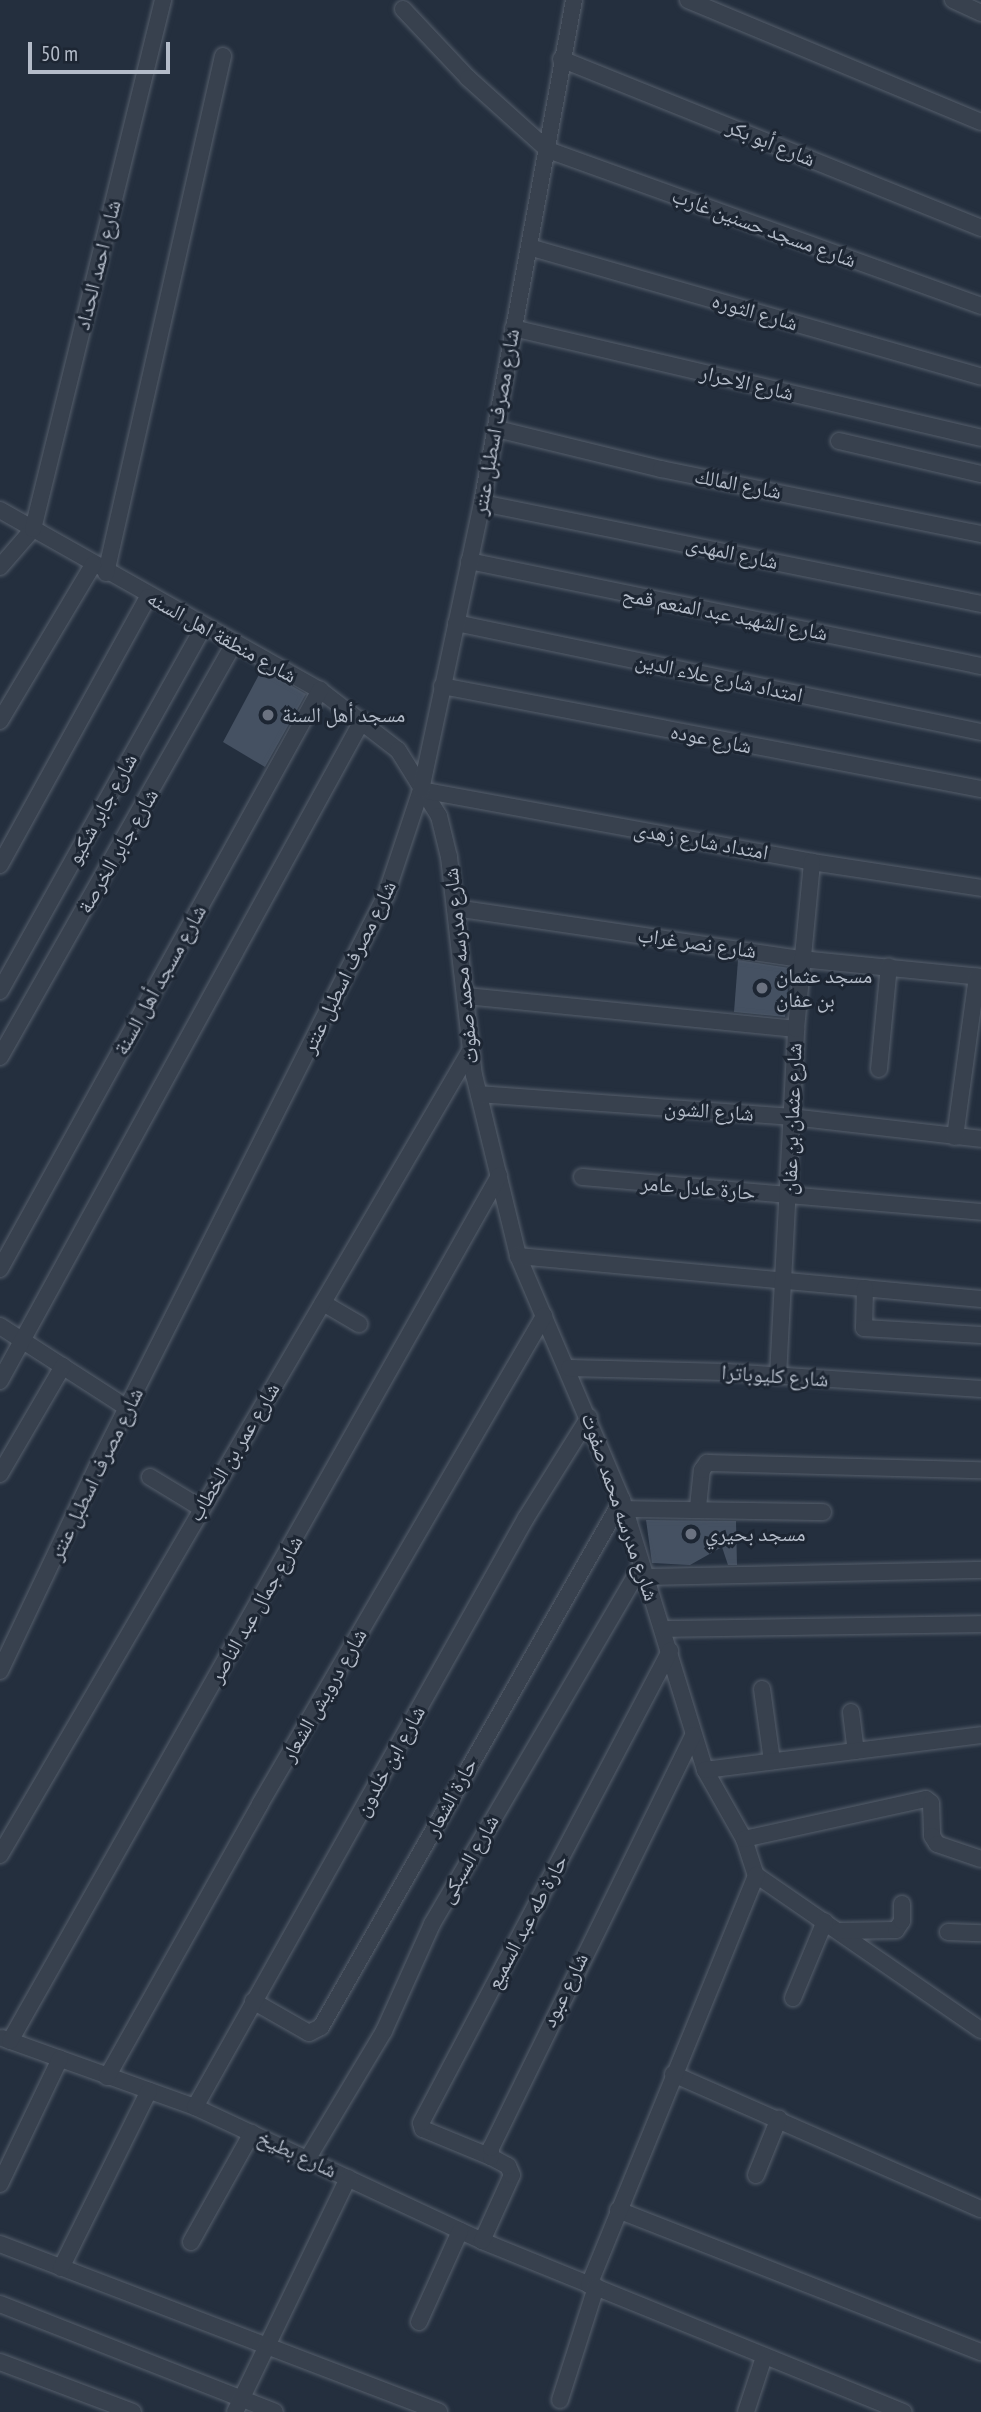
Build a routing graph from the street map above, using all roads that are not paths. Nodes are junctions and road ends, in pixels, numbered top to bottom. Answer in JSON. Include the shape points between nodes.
{"nodes":[{"id":1,"x":163,"y":0,"type":"edge"},
{"id":2,"x":574,"y":0,"type":"edge"},
{"id":3,"x":688,"y":0,"type":"edge"},
{"id":4,"x":953,"y":0,"type":"edge"},
{"id":5,"x":403,"y":9,"type":"dead end"},
{"id":6,"x":981,"y":13,"type":"edge"},
{"id":7,"x":223,"y":56,"type":"dead end"},
{"id":8,"x":561,"y":59,"type":"junction"},
{"id":9,"x":981,"y":122,"type":"edge"},
{"id":10,"x":548,"y":150,"type":"junction"},
{"id":11,"x":981,"y":228,"type":"edge"},
{"id":12,"x":529,"y":247,"type":"junction"},
{"id":13,"x":981,"y":306,"type":"edge"},
{"id":14,"x":513,"y":328,"type":"junction"},
{"id":15,"x":981,"y":377,"type":"edge"},
{"id":16,"x":497,"y":429,"type":"junction"},
{"id":17,"x":981,"y":438,"type":"edge"},
{"id":18,"x":839,"y":440,"type":"dead end"},
{"id":19,"x":981,"y":474,"type":"edge"},
{"id":20,"x":482,"y":503,"type":"junction"},
{"id":21,"x":0,"y":510,"type":"edge"},
{"id":22,"x":33,"y":529,"type":"junction"},
{"id":23,"x":981,"y":534,"type":"edge"},
{"id":24,"x":469,"y":561,"type":"junction"},
{"id":25,"x":0,"y":567,"type":"edge"},
{"id":26,"x":99,"y":569,"type":"junction"},
{"id":27,"x":148,"y":597,"type":"junction"},
{"id":28,"x":981,"y":604,"type":"edge"},
{"id":29,"x":456,"y":623,"type":"junction"},
{"id":30,"x":204,"y":626,"type":"junction"},
{"id":31,"x":234,"y":644,"type":"junction"},
{"id":32,"x":981,"y":666,"type":"edge"},
{"id":33,"x":442,"y":686,"type":"junction"},
{"id":34,"x":320,"y":690,"type":"junction"},
{"id":35,"x":0,"y":721,"type":"edge"},
{"id":36,"x":362,"y":721,"type":"junction"},
{"id":37,"x":981,"y":732,"type":"edge"},
{"id":38,"x":981,"y":789,"type":"edge"},
{"id":39,"x":421,"y":790,"type":"junction"},
{"id":40,"x":812,"y":862,"type":"junction"},
{"id":41,"x":0,"y":865,"type":"edge"},
{"id":42,"x":981,"y":888,"type":"edge"},
{"id":43,"x":456,"y":908,"type":"junction"},
{"id":44,"x":801,"y":959,"type":"junction"},
{"id":45,"x":889,"y":966,"type":"junction"},
{"id":46,"x":979,"y":977,"type":"edge"},
{"id":47,"x":0,"y":991,"type":"edge"},
{"id":48,"x":466,"y":996,"type":"junction"},
{"id":49,"x":796,"y":1029,"type":"junction"},
{"id":50,"x":470,"y":1051,"type":"junction"},
{"id":51,"x":0,"y":1057,"type":"edge"},
{"id":52,"x":879,"y":1069,"type":"dead end"},
{"id":53,"x":478,"y":1094,"type":"junction"},
{"id":54,"x":792,"y":1116,"type":"junction"},
{"id":55,"x":955,"y":1137,"type":"junction"},
{"id":56,"x":981,"y":1139,"type":"edge"},
{"id":57,"x":499,"y":1176,"type":"junction"},
{"id":58,"x":582,"y":1177,"type":"dead end"},
{"id":59,"x":789,"y":1196,"type":"junction"},
{"id":60,"x":981,"y":1212,"type":"edge"},
{"id":61,"x":518,"y":1256,"type":"junction"},
{"id":62,"x":0,"y":1269,"type":"edge"},
{"id":63,"x":783,"y":1280,"type":"junction"},
{"id":64,"x":864,"y":1288,"type":"junction"},
{"id":65,"x":981,"y":1298,"type":"edge"},
{"id":66,"x":323,"y":1303,"type":"junction"},
{"id":67,"x":544,"y":1316,"type":"junction"},
{"id":68,"x":359,"y":1324,"type":"dead end"},
{"id":69,"x":0,"y":1326,"type":"edge"},
{"id":70,"x":981,"y":1335,"type":"edge"},
{"id":71,"x":24,"y":1340,"type":"junction"},
{"id":72,"x":62,"y":1366,"type":"junction"},
{"id":73,"x":569,"y":1368,"type":"junction"},
{"id":74,"x":778,"y":1376,"type":"junction"},
{"id":75,"x":0,"y":1381,"type":"edge"},
{"id":76,"x":981,"y":1389,"type":"edge"},
{"id":77,"x":127,"y":1408,"type":"junction"},
{"id":78,"x":589,"y":1417,"type":"junction"},
{"id":79,"x":981,"y":1470,"type":"edge"},
{"id":80,"x":0,"y":1474,"type":"edge"},
{"id":81,"x":150,"y":1477,"type":"dead end"},
{"id":82,"x":623,"y":1504,"type":"junction"},
{"id":83,"x":698,"y":1507,"type":"junction"},
{"id":84,"x":201,"y":1508,"type":"junction"},
{"id":85,"x":823,"y":1511,"type":"dead end"},
{"id":86,"x":981,"y":1570,"type":"edge"},
{"id":87,"x":642,"y":1572,"type":"junction"},
{"id":88,"x":981,"y":1624,"type":"edge"},
{"id":89,"x":664,"y":1629,"type":"junction"},
{"id":90,"x":670,"y":1651,"type":"junction"},
{"id":91,"x":0,"y":1671,"type":"edge"},
{"id":92,"x":762,"y":1689,"type":"dead end"},
{"id":93,"x":850,"y":1712,"type":"dead end"},
{"id":94,"x":693,"y":1735,"type":"junction"},
{"id":95,"x":981,"y":1735,"type":"edge"},
{"id":96,"x":856,"y":1751,"type":"junction"},
{"id":97,"x":772,"y":1761,"type":"junction"},
{"id":98,"x":705,"y":1770,"type":"junction"},
{"id":99,"x":744,"y":1839,"type":"junction"},
{"id":100,"x":0,"y":1855,"type":"edge"},
{"id":101,"x":981,"y":1858,"type":"edge"},
{"id":102,"x":756,"y":1875,"type":"junction"},
{"id":103,"x":902,"y":1904,"type":"dead end"},
{"id":104,"x":825,"y":1921,"type":"junction"},
{"id":105,"x":839,"y":1931,"type":"junction"},
{"id":106,"x":948,"y":1931,"type":"dead end"},
{"id":107,"x":981,"y":1933,"type":"edge"},
{"id":108,"x":793,"y":1998,"type":"dead end"},
{"id":109,"x":253,"y":2001,"type":"junction"},
{"id":110,"x":981,"y":2030,"type":"edge"},
{"id":111,"x":5,"y":2039,"type":"edge"},
{"id":112,"x":60,"y":2059,"type":"junction"},
{"id":113,"x":673,"y":2074,"type":"junction"},
{"id":114,"x":107,"y":2077,"type":"junction"},
{"id":115,"x":149,"y":2091,"type":"junction"},
{"id":116,"x":195,"y":2108,"type":"junction"},
{"id":117,"x":779,"y":2118,"type":"junction"},
{"id":118,"x":253,"y":2133,"type":"junction"},
{"id":119,"x":491,"y":2157,"type":"junction"},
{"id":120,"x":308,"y":2158,"type":"junction"},
{"id":121,"x":756,"y":2175,"type":"dead end"},
{"id":122,"x":348,"y":2178,"type":"junction"},
{"id":123,"x":0,"y":2184,"type":"edge"},
{"id":124,"x":981,"y":2209,"type":"edge"},
{"id":125,"x":618,"y":2210,"type":"junction"},
{"id":126,"x":460,"y":2231,"type":"junction"},
{"id":127,"x":482,"y":2241,"type":"junction"},
{"id":128,"x":191,"y":2242,"type":"dead end"},
{"id":129,"x":0,"y":2244,"type":"edge"},
{"id":130,"x":61,"y":2268,"type":"junction"},
{"id":131,"x":592,"y":2286,"type":"junction"},
{"id":132,"x":0,"y":2304,"type":"edge"},
{"id":133,"x":419,"y":2322,"type":"dead end"},
{"id":134,"x":266,"y":2347,"type":"junction"},
{"id":135,"x":981,"y":2352,"type":"edge"},
{"id":136,"x":764,"y":2357,"type":"junction"},
{"id":137,"x":0,"y":2362,"type":"edge"},
{"id":138,"x":560,"y":2400,"type":"dead end"},
{"id":139,"x":238,"y":2406,"type":"edge"},
{"id":140,"x":133,"y":2412,"type":"edge"},
{"id":141,"x":275,"y":2412,"type":"edge"},
{"id":142,"x":439,"y":2412,"type":"edge"},
{"id":143,"x":746,"y":2412,"type":"edge"},
{"id":144,"x":904,"y":2412,"type":"edge"}],
"edges":[{"from":1,"to":22,"type":"street","name":"شارع احمد الحداد"},
{"from":2,"to":8,"type":"street","name":"شارع مصرف اسطبل عنتر"},
{"from":3,"to":9,"type":"street"},
{"from":4,"to":6,"type":"street"},
{"from":5,"to":10,"type":"street","via":[[468,78]]},
{"from":7,"to":26,"type":"street"},
{"from":8,"to":10,"type":"street","name":"شارع مصرف اسطبل عنتر"},
{"from":8,"to":11,"type":"street","name":"شارع أبو بكر"},
{"from":10,"to":12,"type":"street","name":"شارع مصرف اسطبل عنتر"},
{"from":10,"to":13,"type":"street","name":"شارع مسجد حسنين غارب"},
{"from":12,"to":14,"type":"street","name":"شارع مصرف اسطبل عنتر"},
{"from":12,"to":15,"type":"street","name":"شارع الثوره"},
{"from":14,"to":16,"type":"street","name":"شارع مصرف اسطبل عنتر"},
{"from":14,"to":17,"type":"street","name":"شارع الاحرار"},
{"from":16,"to":20,"type":"street","name":"شارع مصرف اسطبل عنتر"},
{"from":16,"to":23,"type":"street","name":"شارع المالك","via":[[661,469]]},
{"from":18,"to":19,"type":"street"},
{"from":20,"to":24,"type":"street","name":"شارع مصرف اسطبل عنتر"},
{"from":20,"to":28,"type":"street","name":"شارع المهدى"},
{"from":21,"to":22,"type":"street","name":"شارع منطقة اهل السنه"},
{"from":22,"to":25,"type":"street"},
{"from":22,"to":26,"type":"street","name":"شارع منطقة اهل السنه"},
{"from":24,"to":29,"type":"street","name":"شارع مصرف اسطبل عنتر"},
{"from":24,"to":32,"type":"street","name":"شارع الشهيد عبد المنعم قمح"},
{"from":26,"to":27,"type":"street","name":"شارع منطقة اهل السنه"},
{"from":26,"to":35,"type":"street"},
{"from":27,"to":30,"type":"street","name":"شارع منطقة اهل السنه"},
{"from":27,"to":41,"type":"street"},
{"from":29,"to":33,"type":"street","name":"شارع مصرف اسطبل عنتر"},
{"from":29,"to":37,"type":"street","name":"امتداد شارع علاء الدين"},
{"from":30,"to":31,"type":"street","name":"شارع منطقة اهل السنه"},
{"from":30,"to":47,"type":"street","name":"شارع جابر شكيو"},
{"from":31,"to":34,"type":"street","name":"شارع منطقة اهل السنه"},
{"from":31,"to":51,"type":"street","name":"شارع جابر الخرصة"},
{"from":33,"to":38,"type":"street","name":"شارع عوده"},
{"from":33,"to":39,"type":"street","name":"شارع مصرف اسطبل عنتر"},
{"from":34,"to":36,"type":"street","name":"شارع منطقة اهل السنه"},
{"from":34,"to":62,"type":"street","name":"شارع مسجد أهل السنة"},
{"from":36,"to":39,"type":"street","name":"شارع منطقة اهل السنه","via":[[398,750]]},
{"from":36,"to":71,"type":"street"},
{"from":39,"to":40,"type":"street","name":"امتداد شارع زهدى"},
{"from":39,"to":43,"type":"street","name":"شارع مدرسه محمد صفوت","via":[[439,816]]},
{"from":39,"to":77,"type":"street","name":"شارع مصرف اسطبل عنتر","via":[[365,943]]},
{"from":40,"to":42,"type":"street","name":"امتداد شارع زهدى"},
{"from":40,"to":44,"type":"street","name":"شارع عثمان بن عفان"},
{"from":43,"to":44,"type":"street","name":"شارع نصر غراب"},
{"from":43,"to":48,"type":"street","name":"شارع مدرسه محمد صفوت"},
{"from":44,"to":45,"type":"street","name":"شارع نصر غراب"},
{"from":44,"to":49,"type":"street","name":"شارع عثمان بن عفان"},
{"from":45,"to":46,"type":"street","name":"شارع نصر غراب"},
{"from":45,"to":52,"type":"street"},
{"from":46,"to":55,"type":"street"},
{"from":48,"to":49,"type":"street"},
{"from":48,"to":50,"type":"street","name":"شارع مدرسه محمد صفوت"},
{"from":49,"to":54,"type":"street","name":"شارع عثمان بن عفان"},
{"from":50,"to":53,"type":"street","name":"شارع مدرسه محمد صفوت"},
{"from":50,"to":66,"type":"street","name":"شارع عمر بن الخطاب"},
{"from":53,"to":54,"type":"street","name":"شارع الشون"},
{"from":53,"to":57,"type":"street","name":"شارع مدرسه محمد صفوت"},
{"from":54,"to":55,"type":"street","name":"شارع الشون"},
{"from":54,"to":59,"type":"street","name":"شارع عثمان بن عفان"},
{"from":55,"to":56,"type":"street","name":"شارع الشون"},
{"from":57,"to":61,"type":"street","name":"شارع مدرسه محمد صفوت"},
{"from":57,"to":111,"type":"street","name":"شارع جمال عبد الناصر"},
{"from":58,"to":59,"type":"street","name":"حارة عادل عامر"},
{"from":59,"to":60,"type":"street","name":"حارة عادل عامر"},
{"from":59,"to":63,"type":"street","name":"شارع عثمان بن عفان"},
{"from":61,"to":63,"type":"street"},
{"from":61,"to":67,"type":"street","name":"شارع مدرسه محمد صفوت"},
{"from":63,"to":64,"type":"street"},
{"from":63,"to":74,"type":"street","name":"شارع عثمان بن عفان"},
{"from":64,"to":65,"type":"street"},
{"from":64,"to":70,"type":"street","via":[[864,1328]]},
{"from":66,"to":68,"type":"street"},
{"from":66,"to":84,"type":"street","name":"شارع عمر بن الخطاب"},
{"from":67,"to":73,"type":"street","name":"شارع مدرسه محمد صفوت"},
{"from":67,"to":114,"type":"street","name":"شارع درويش الشعار"},
{"from":69,"to":71,"type":"street"},
{"from":71,"to":72,"type":"street"},
{"from":71,"to":75,"type":"street"},
{"from":72,"to":77,"type":"street"},
{"from":72,"to":80,"type":"street"},
{"from":73,"to":74,"type":"street","name":"شارع كليوباترا"},
{"from":73,"to":78,"type":"street","name":"شارع مدرسه محمد صفوت"},
{"from":74,"to":76,"type":"street","name":"شارع كليوباترا"},
{"from":77,"to":91,"type":"street","name":"شارع مصرف اسطبل عنتر"},
{"from":78,"to":82,"type":"street","name":"شارع مدرسه محمد صفوت"},
{"from":78,"to":109,"type":"street","name":"شارع ابن خلدون","via":[[526,1518]]},
{"from":79,"to":83,"type":"street","via":[[707,1463]]},
{"from":81,"to":84,"type":"street"},
{"from":82,"to":83,"type":"street"},
{"from":82,"to":87,"type":"street","name":"شارع مدرسه محمد صفوت"},
{"from":82,"to":109,"type":"street","name":"حارة الشعار","via":[[321,2026],[309,2033]]},
{"from":83,"to":85,"type":"street"},
{"from":84,"to":100,"type":"street","name":"شارع عمر بن الخطاب"},
{"from":86,"to":87,"type":"street"},
{"from":87,"to":89,"type":"street","name":"شارع مدرسه محمد صفوت"},
{"from":87,"to":120,"type":"street","name":"شارع السبكى","via":[[432,1924],[384,2031]]},
{"from":88,"to":89,"type":"street"},
{"from":89,"to":90,"type":"street","name":"شارع مدرسه محمد صفوت"},
{"from":90,"to":94,"type":"street","name":"شارع مدرسه محمد صفوت"},
{"from":90,"to":119,"type":"street","name":"حارة طه عبد السميع","via":[[421,2123],[423,2129]]},
{"from":92,"to":97,"type":"street"},
{"from":93,"to":96,"type":"street"},
{"from":94,"to":98,"type":"street","name":"شارع مدرسه محمد صفوت"},
{"from":94,"to":119,"type":"street","name":"شارع عبود","via":[[566,1987],[491,2148]]},
{"from":95,"to":96,"type":"street"},
{"from":96,"to":97,"type":"street"},
{"from":97,"to":98,"type":"street"},
{"from":98,"to":99,"type":"street","name":"شارع مدرسه محمد صفوت"},
{"from":99,"to":101,"type":"street","via":[[926,1799],[931,1803],[932,1836],[937,1844]]},
{"from":99,"to":102,"type":"street","name":"شارع مدرسه محمد صفوت"},
{"from":102,"to":104,"type":"street"},
{"from":102,"to":113,"type":"street"},
{"from":103,"to":105,"type":"street","via":[[902,1921],[896,1930]]},
{"from":104,"to":105,"type":"street"},
{"from":104,"to":108,"type":"street"},
{"from":105,"to":110,"type":"street"},
{"from":106,"to":107,"type":"street"},
{"from":109,"to":116,"type":"street","name":"شارع ابن خلدون"},
{"from":111,"to":112,"type":"street","name":"شارع بطيخ"},
{"from":112,"to":114,"type":"street","name":"شارع بطيخ"},
{"from":112,"to":123,"type":"street"},
{"from":113,"to":117,"type":"street"},
{"from":113,"to":125,"type":"street"},
{"from":114,"to":115,"type":"street","name":"شارع بطيخ"},
{"from":115,"to":116,"type":"street","name":"شارع بطيخ"},
{"from":115,"to":130,"type":"street"},
{"from":116,"to":118,"type":"street","name":"شارع بطيخ"},
{"from":117,"to":121,"type":"street"},
{"from":117,"to":124,"type":"street"},
{"from":118,"to":120,"type":"street","name":"شارع بطيخ"},
{"from":118,"to":128,"type":"street"},
{"from":119,"to":127,"type":"street","via":[[508,2166],[512,2175]]},
{"from":120,"to":122,"type":"street","name":"شارع بطيخ"},
{"from":122,"to":126,"type":"street","name":"شارع بطيخ"},
{"from":122,"to":134,"type":"street"},
{"from":125,"to":131,"type":"street"},
{"from":125,"to":135,"type":"street"},
{"from":126,"to":127,"type":"street","name":"شارع بطيخ"},
{"from":126,"to":133,"type":"street"},
{"from":127,"to":131,"type":"street","name":"شارع بطيخ"},
{"from":129,"to":130,"type":"street"},
{"from":130,"to":134,"type":"street"},
{"from":131,"to":136,"type":"street","name":"شارع بطيخ"},
{"from":131,"to":138,"type":"street"},
{"from":132,"to":139,"type":"street"},
{"from":134,"to":139,"type":"street"},
{"from":134,"to":142,"type":"street"},
{"from":136,"to":143,"type":"street"},
{"from":136,"to":144,"type":"street","name":"شارع بطيخ"},
{"from":137,"to":140,"type":"street"},
{"from":139,"to":141,"type":"street"}]}
